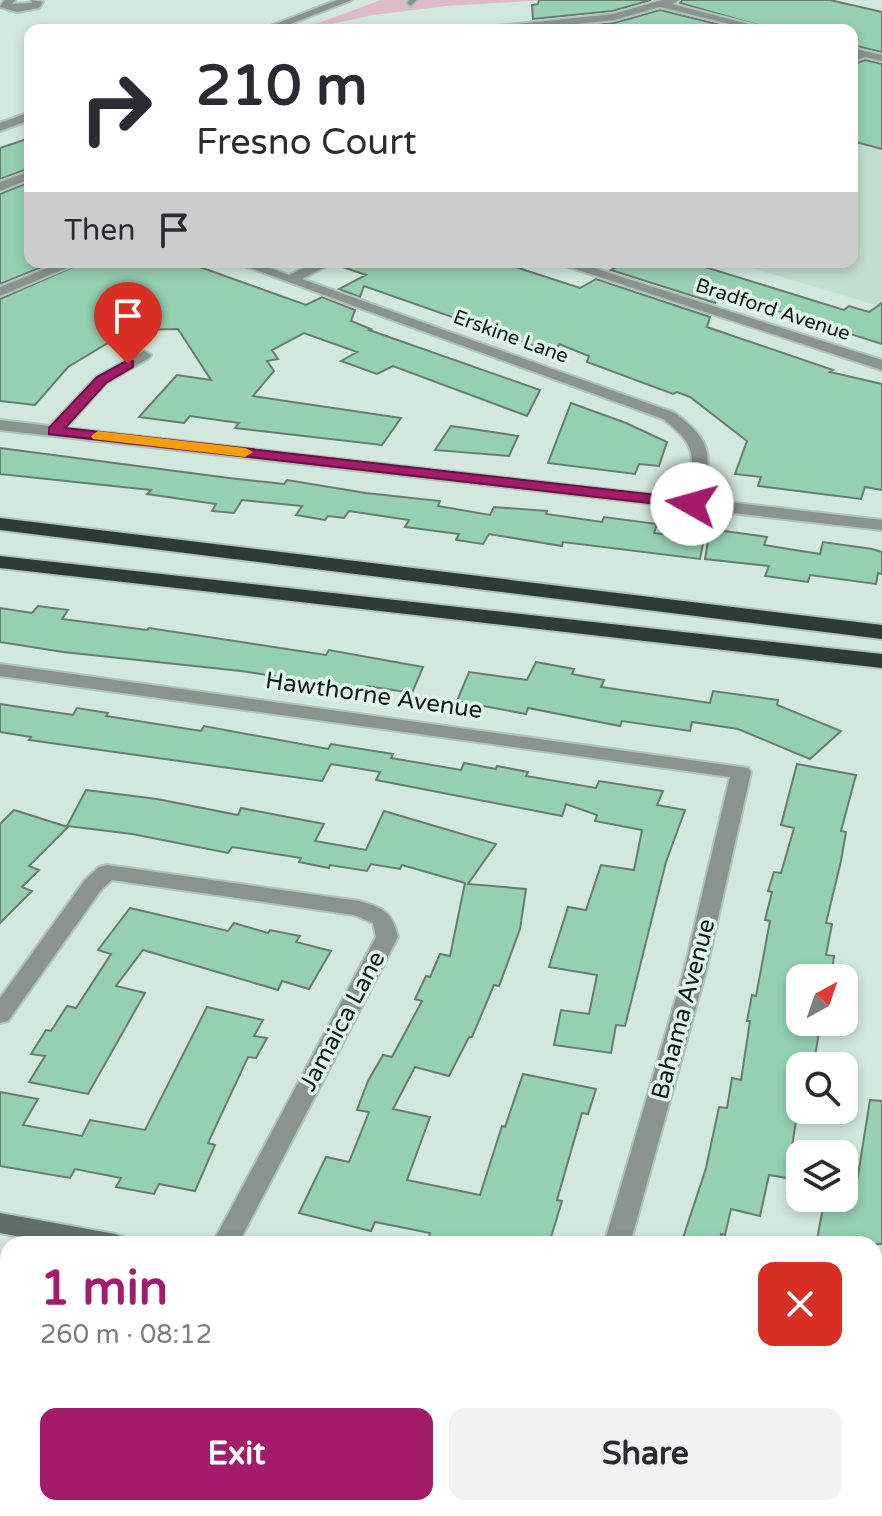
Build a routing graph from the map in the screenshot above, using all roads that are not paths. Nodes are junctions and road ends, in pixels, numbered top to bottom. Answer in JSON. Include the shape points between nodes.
{"nodes":[{"id":1,"x":36,"y":0,"type":"edge"},
{"id":2,"x":347,"y":0,"type":"edge"},
{"id":3,"x":668,"y":2,"type":"edge"},
{"id":4,"x":6,"y":6,"type":"edge"},
{"id":5,"x":281,"y":24,"type":"edge"},
{"id":6,"x":576,"y":24,"type":"edge"},
{"id":7,"x":746,"y":24,"type":"edge"},
{"id":8,"x":858,"y":52,"type":"edge"},
{"id":9,"x":882,"y":58,"type":"edge"},
{"id":10,"x":24,"y":118,"type":"edge"},
{"id":11,"x":0,"y":127,"type":"edge"},
{"id":12,"x":24,"y":177,"type":"edge"},
{"id":13,"x":0,"y":187,"type":"edge"},
{"id":14,"x":59,"y":268,"type":"edge"},
{"id":15,"x":259,"y":268,"type":"edge"},
{"id":16,"x":314,"y":268,"type":"edge"},
{"id":17,"x":580,"y":268,"type":"edge"},
{"id":18,"x":291,"y":279,"type":"junction"},
{"id":19,"x":0,"y":292,"type":"edge"},
{"id":20,"x":144,"y":355,"type":"dead end"},
{"id":21,"x":882,"y":365,"type":"edge"},
{"id":22,"x":0,"y":425,"type":"edge"},
{"id":23,"x":54,"y":431,"type":"junction"},
{"id":24,"x":692,"y":504,"type":"junction"},
{"id":25,"x":0,"y":524,"type":"edge"},
{"id":26,"x":882,"y":525,"type":"edge"},
{"id":27,"x":0,"y":562,"type":"edge"},
{"id":28,"x":512,"y":620,"type":"junction"},
{"id":29,"x":882,"y":632,"type":"edge"},
{"id":30,"x":882,"y":661,"type":"edge"},
{"id":31,"x":0,"y":670,"type":"edge"},
{"id":32,"x":882,"y":677,"type":"edge"},
{"id":33,"x":741,"y":772,"type":"joint"},
{"id":34,"x":0,"y":1015,"type":"edge"},
{"id":35,"x":0,"y":1223,"type":"edge"},
{"id":36,"x":71,"y":1236,"type":"edge"},
{"id":37,"x":229,"y":1236,"type":"edge"},
{"id":38,"x":619,"y":1236,"type":"edge"}],
"edges":[{"from":1,"to":4,"type":"street","via":[[30,8]]},
{"from":2,"to":5,"type":"street"},
{"from":3,"to":6,"type":"street"},
{"from":3,"to":7,"type":"street"},
{"from":8,"to":9,"type":"street"},
{"from":10,"to":11,"type":"street"},
{"from":12,"to":13,"type":"street"},
{"from":14,"to":19,"type":"street"},
{"from":15,"to":18,"type":"street","name":"Erskine Lane"},
{"from":16,"to":18,"type":"street"},
{"from":17,"to":21,"type":"street","name":"Bradford Avenue"},
{"from":18,"to":24,"type":"street","name":"Erskine Lane","via":[[669,416],[700,445],[703,459]]},
{"from":20,"to":23,"type":"street","via":[[101,380]]},
{"from":22,"to":23,"type":"street"},
{"from":23,"to":24,"type":"street"},
{"from":24,"to":26,"type":"street"},
{"from":25,"to":29,"type":"highway"},
{"from":27,"to":28,"type":"highway"},
{"from":28,"to":30,"type":"highway"},
{"from":28,"to":32,"type":"highway"},
{"from":31,"to":33,"type":"street","name":"Hawthorne Avenue"},
{"from":33,"to":38,"type":"street","name":"Bahama Avenue","via":[[695,971]]},
{"from":34,"to":37,"type":"street","name":"Jamaica Lane","via":[[107,872],[359,908],[383,919],[387,937]]},
{"from":35,"to":36,"type":"street"}]}
